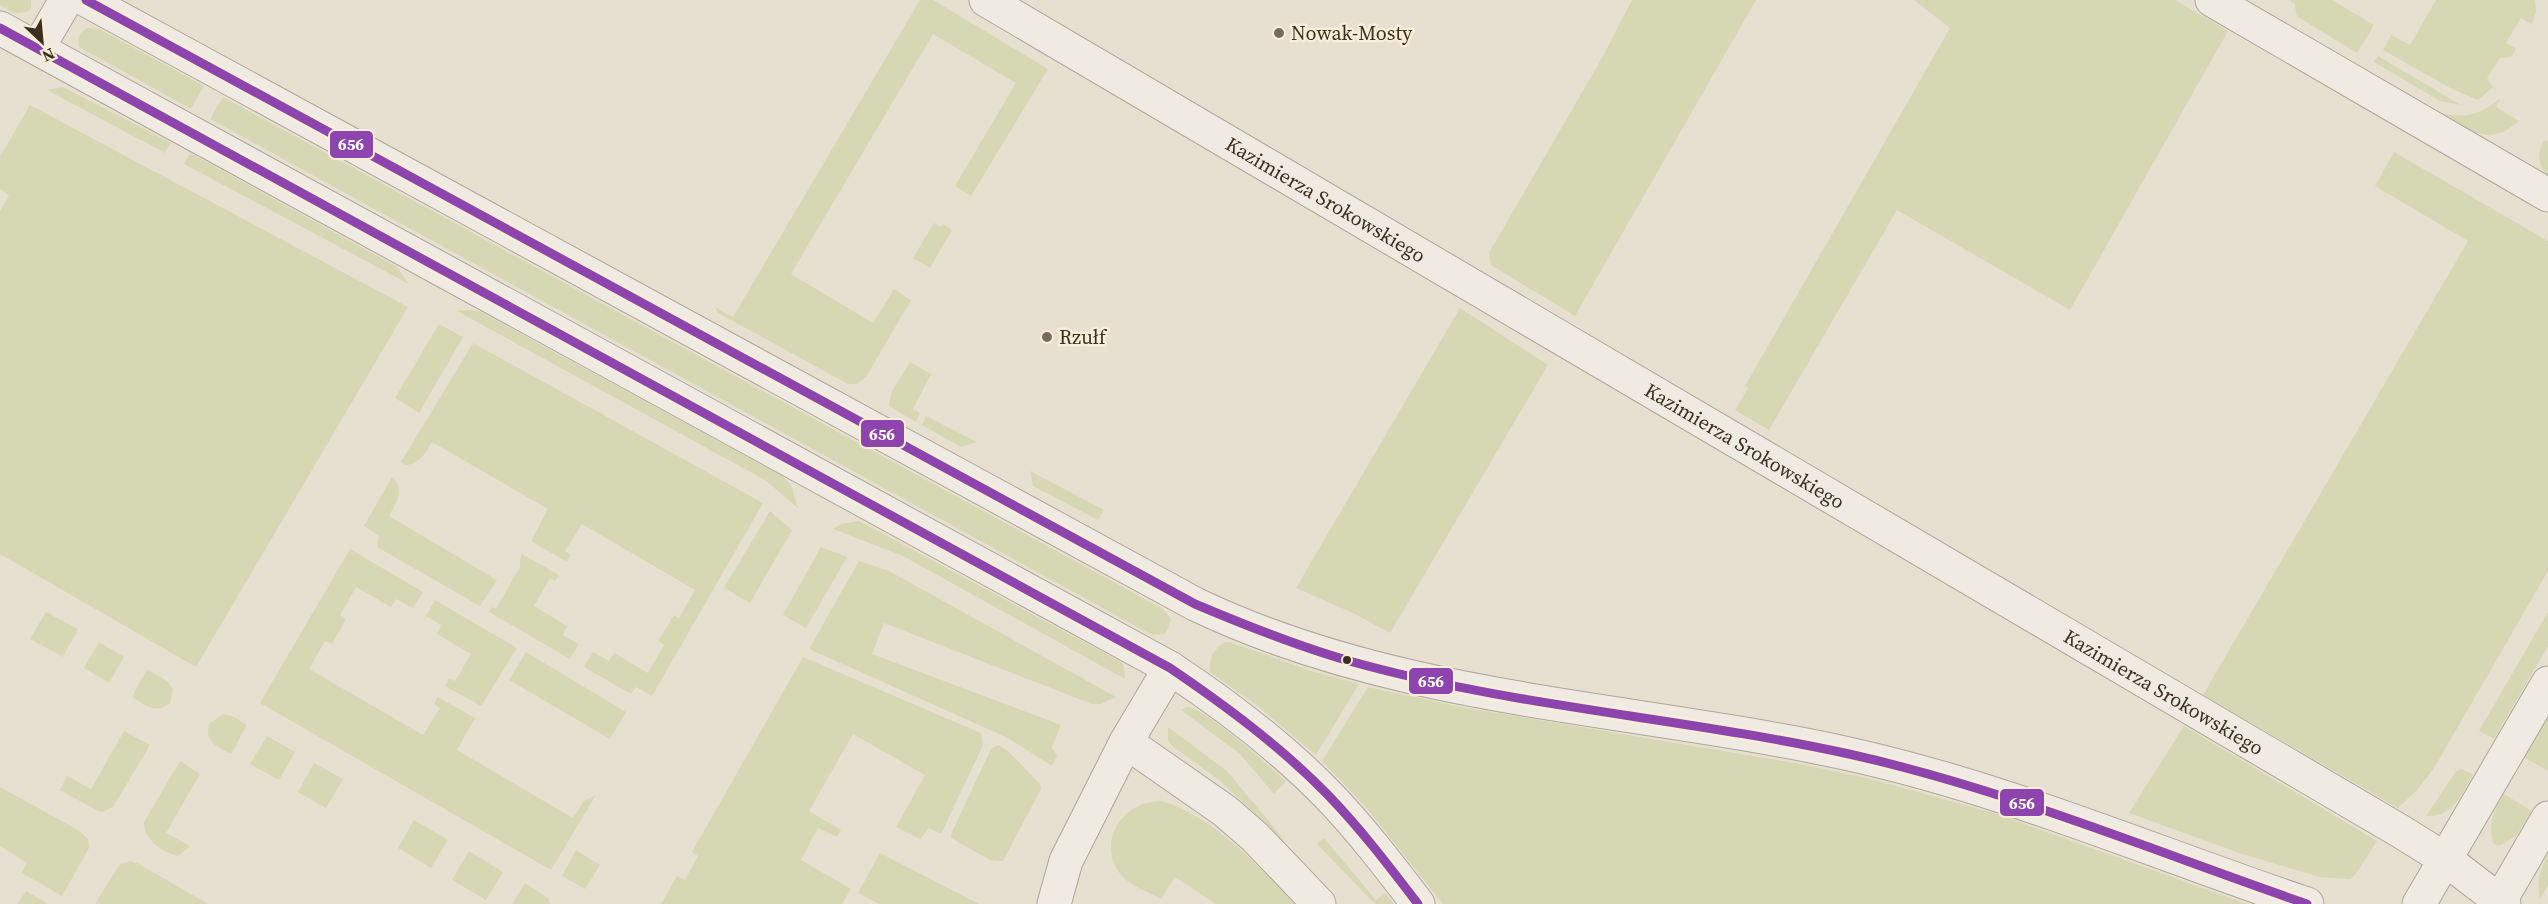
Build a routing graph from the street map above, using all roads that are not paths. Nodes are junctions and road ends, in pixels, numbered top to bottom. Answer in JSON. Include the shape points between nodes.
{"nodes":[{"id":1,"x":66,"y":0,"type":"edge"},
{"id":2,"x":86,"y":0,"type":"edge"},
{"id":3,"x":986,"y":0,"type":"edge"},
{"id":4,"x":2212,"y":0,"type":"edge"},
{"id":5,"x":0,"y":28,"type":"edge"},
{"id":6,"x":38,"y":48,"type":"junction"},
{"id":7,"x":2548,"y":195,"type":"edge"},
{"id":8,"x":1170,"y":668,"type":"junction"},
{"id":9,"x":2548,"y":683,"type":"edge"},
{"id":10,"x":1126,"y":742,"type":"junction"},
{"id":11,"x":2548,"y":818,"type":"edge"},
{"id":12,"x":2445,"y":859,"type":"junction"},
{"id":13,"x":2500,"y":903,"type":"edge"},
{"id":14,"x":1054,"y":904,"type":"edge"},
{"id":15,"x":1319,"y":904,"type":"edge"},
{"id":16,"x":1418,"y":904,"type":"edge"},
{"id":17,"x":2307,"y":904,"type":"edge"},
{"id":18,"x":2419,"y":904,"type":"edge"}],
"edges":[{"from":1,"to":6,"type":"street"},
{"from":2,"to":17,"type":"street","via":[[1185,598],[1249,628],[1324,654],[1439,682],[1780,741],[1905,767],[2001,795]]},
{"from":3,"to":12,"type":"street","name":"Kazimierza Srokowskiego"},
{"from":4,"to":7,"type":"street"},
{"from":5,"to":6,"type":"street"},
{"from":6,"to":8,"type":"street"},
{"from":8,"to":10,"type":"street"},
{"from":8,"to":16,"type":"street","via":[[1252,726],[1315,782]]},
{"from":9,"to":12,"type":"street"},
{"from":10,"to":14,"type":"street","via":[[1066,861]]},
{"from":10,"to":15,"type":"street","via":[[1255,837]]},
{"from":11,"to":13,"type":"street"},
{"from":12,"to":13,"type":"street","name":"Kazimierza Srokowskiego"},
{"from":12,"to":18,"type":"street"}]}
